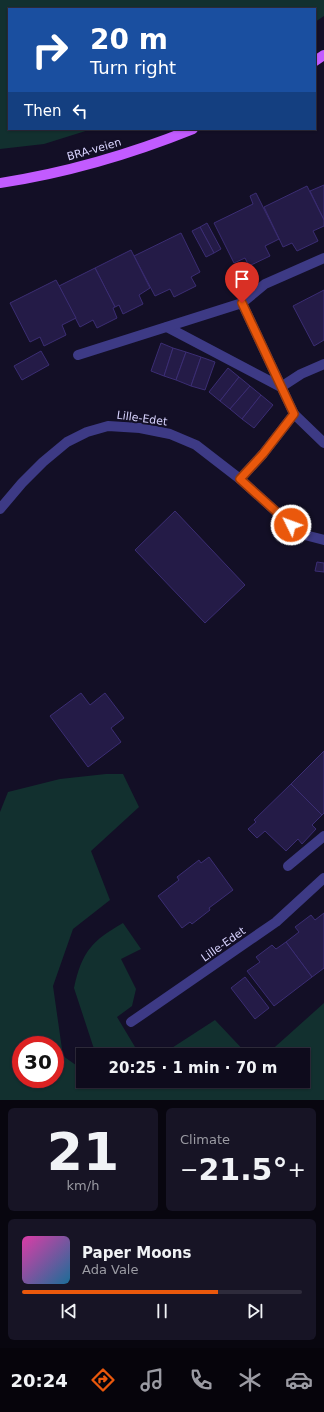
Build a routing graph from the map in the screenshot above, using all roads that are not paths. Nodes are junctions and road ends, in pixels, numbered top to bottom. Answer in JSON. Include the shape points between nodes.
{"nodes":[{"id":1,"x":191,"y":130,"type":"edge"},
{"id":2,"x":0,"y":183,"type":"edge"},
{"id":3,"x":324,"y":258,"type":"edge"},
{"id":4,"x":242,"y":303,"type":"junction"},
{"id":5,"x":167,"y":327,"type":"junction"},
{"id":6,"x":78,"y":355,"type":"dead end"},
{"id":7,"x":324,"y":364,"type":"edge"},
{"id":8,"x":281,"y":387,"type":"junction"},
{"id":9,"x":294,"y":414,"type":"junction"},
{"id":10,"x":324,"y":443,"type":"edge"},
{"id":11,"x":240,"y":479,"type":"junction"},
{"id":12,"x":0,"y":509,"type":"edge"},
{"id":13,"x":324,"y":540,"type":"edge"},
{"id":14,"x":324,"y":836,"type":"edge"},
{"id":15,"x":288,"y":866,"type":"dead end"},
{"id":16,"x":324,"y":878,"type":"edge"},
{"id":17,"x":131,"y":1022,"type":"dead end"}],
"edges":[{"from":1,"to":2,"type":"main road","name":"BRA-veien","via":[[162,142],[95,163]]},
{"from":3,"to":4,"type":"street","via":[[265,284]]},
{"from":4,"to":5,"type":"street"},
{"from":4,"to":8,"type":"street"},
{"from":5,"to":6,"type":"street"},
{"from":5,"to":8,"type":"street"},
{"from":7,"to":8,"type":"street","via":[[301,374]]},
{"from":8,"to":9,"type":"street"},
{"from":9,"to":10,"type":"street"},
{"from":9,"to":11,"type":"street"},
{"from":11,"to":12,"type":"street","name":"Lille-Edet","via":[[196,445],[170,434],[140,428],[108,426],[87,432],[67,442],[22,483]]},
{"from":11,"to":13,"type":"street","name":"Lille-Edet","via":[[301,534]]},
{"from":14,"to":15,"type":"street"},
{"from":16,"to":17,"type":"street","name":"Lille-Edet","via":[[276,922]]}]}
